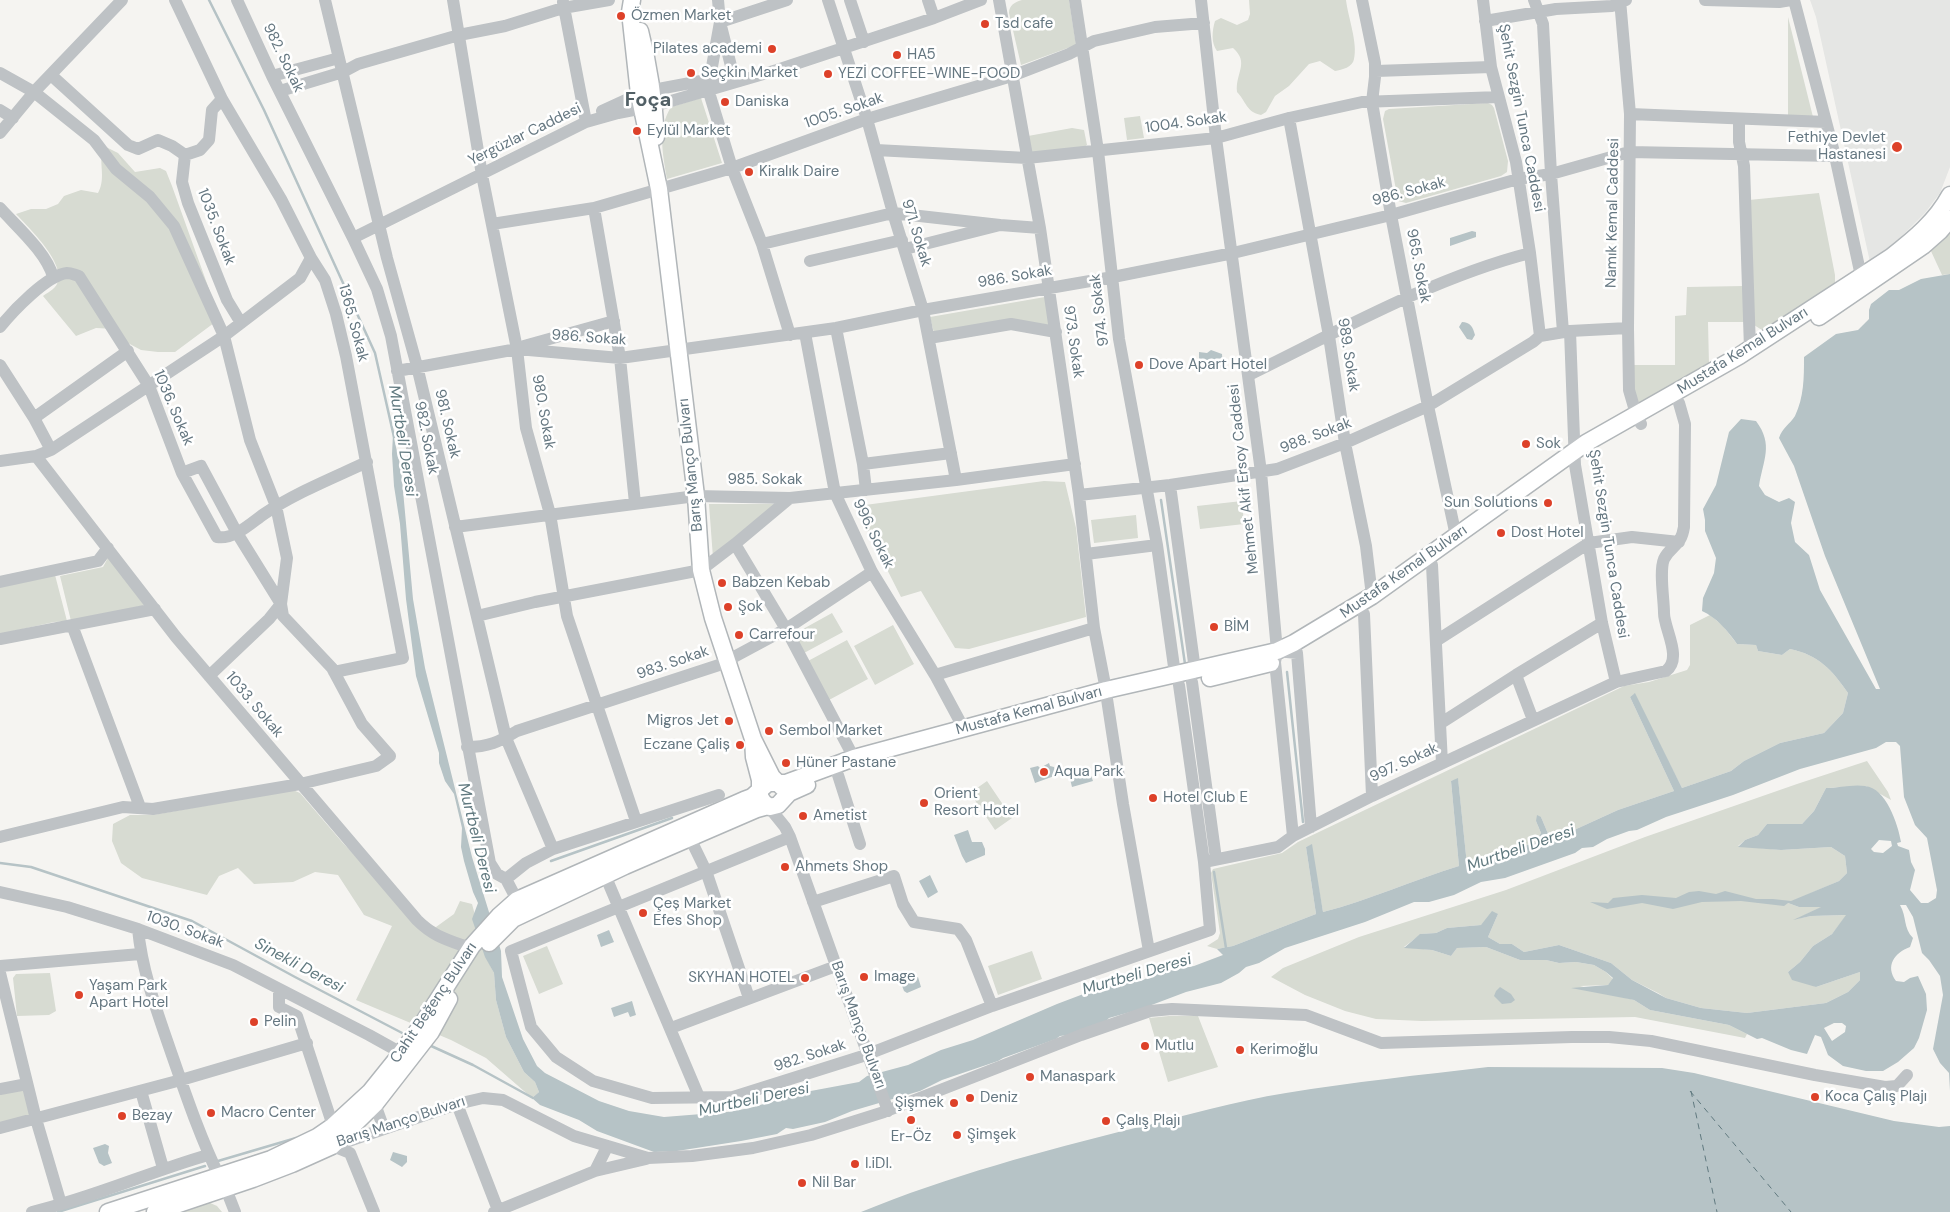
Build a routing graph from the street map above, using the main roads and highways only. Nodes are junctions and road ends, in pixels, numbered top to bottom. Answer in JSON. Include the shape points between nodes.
{"nodes":[{"id":1,"x":633,"y":0,"type":"edge"},
{"id":2,"x":1950,"y":195,"type":"edge"},
{"id":3,"x":1950,"y":219,"type":"edge"},
{"id":4,"x":1863,"y":281,"type":"junction"},
{"id":5,"x":1639,"y":419,"type":"junction"},
{"id":6,"x":1575,"y":458,"type":"junction"},
{"id":7,"x":1276,"y":656,"type":"junction"},
{"id":8,"x":1107,"y":695,"type":"junction"},
{"id":9,"x":753,"y":739,"type":"junction"},
{"id":10,"x":778,"y":783,"type":"junction"},
{"id":11,"x":761,"y":789,"type":"junction"},
{"id":12,"x":775,"y":803,"type":"junction"},
{"id":13,"x":499,"y":924,"type":"junction"},
{"id":14,"x":408,"y":1050,"type":"junction"},
{"id":15,"x":222,"y":1182,"type":"junction"},
{"id":16,"x":108,"y":1212,"type":"edge"},
{"id":17,"x":155,"y":1212,"type":"edge"}],
"edges":[{"from":1,"to":9,"type":"main road","name":"Barış Manço Bulvarı","via":[[649,63],[647,100],[696,496],[702,570],[713,618]]},
{"from":2,"to":4,"type":"main road","name":"Mustafa Kemal Bulvarı","via":[[1932,222],[1915,239]]},
{"from":3,"to":4,"type":"main road","name":"Mustafa Kemal Bulvarı","via":[[1923,246]]},
{"from":4,"to":5,"type":"main road","name":"Mustafa Kemal Bulvarı"},
{"from":4,"to":5,"type":"main road","name":"Mustafa Kemal Bulvarı","via":[[1728,376],[1679,403]]},
{"from":5,"to":6,"type":"main road","name":"Mustafa Kemal Bulvarı"},
{"from":6,"to":7,"type":"main road","name":"Mustafa Kemal Bulvarı","via":[[1372,596]]},
{"from":6,"to":7,"type":"main road","name":"Mustafa Kemal Bulvarı","via":[[1364,614],[1297,654]]},
{"from":7,"to":8,"type":"main road","name":"Mustafa Kemal Bulvarı"},
{"from":8,"to":10,"type":"main road","name":"Mustafa Kemal Bulvarı","via":[[854,758]]},
{"from":8,"to":12,"type":"main road","name":"Mustafa Kemal Bulvarı","via":[[854,768],[798,789]]},
{"from":9,"to":10,"type":"main road","name":"Barış Manço Bulvarı"},
{"from":9,"to":11,"type":"main road","name":"Barış Manço Bulvarı"},
{"from":10,"to":11,"type":"main road","via":[[768,783]]},
{"from":10,"to":12,"type":"main road","via":[[784,791]]},
{"from":11,"to":12,"type":"main road","via":[[761,799]]},
{"from":11,"to":13,"type":"main road","name":"Cahit Beğenç Bulvarı","via":[[752,797],[517,900]]},
{"from":12,"to":13,"type":"main road","name":"Cahit Beğenç Bulvarı"},
{"from":13,"to":14,"type":"main road","name":"Cahit Beğenç Bulvarı","via":[[473,950],[459,983]]},
{"from":14,"to":15,"type":"main road","name":"Cahit Beğenç Bulvarı","via":[[333,1126],[317,1137]]},
{"from":14,"to":15,"type":"main road","name":"Cahit Beğenç Bulvarı","via":[[375,1104],[332,1146],[292,1164]]},
{"from":15,"to":16,"type":"main road","name":"Cahit Beğenç Bulvarı"},
{"from":15,"to":17,"type":"main road","name":"Cahit Beğenç Bulvarı"}]}
